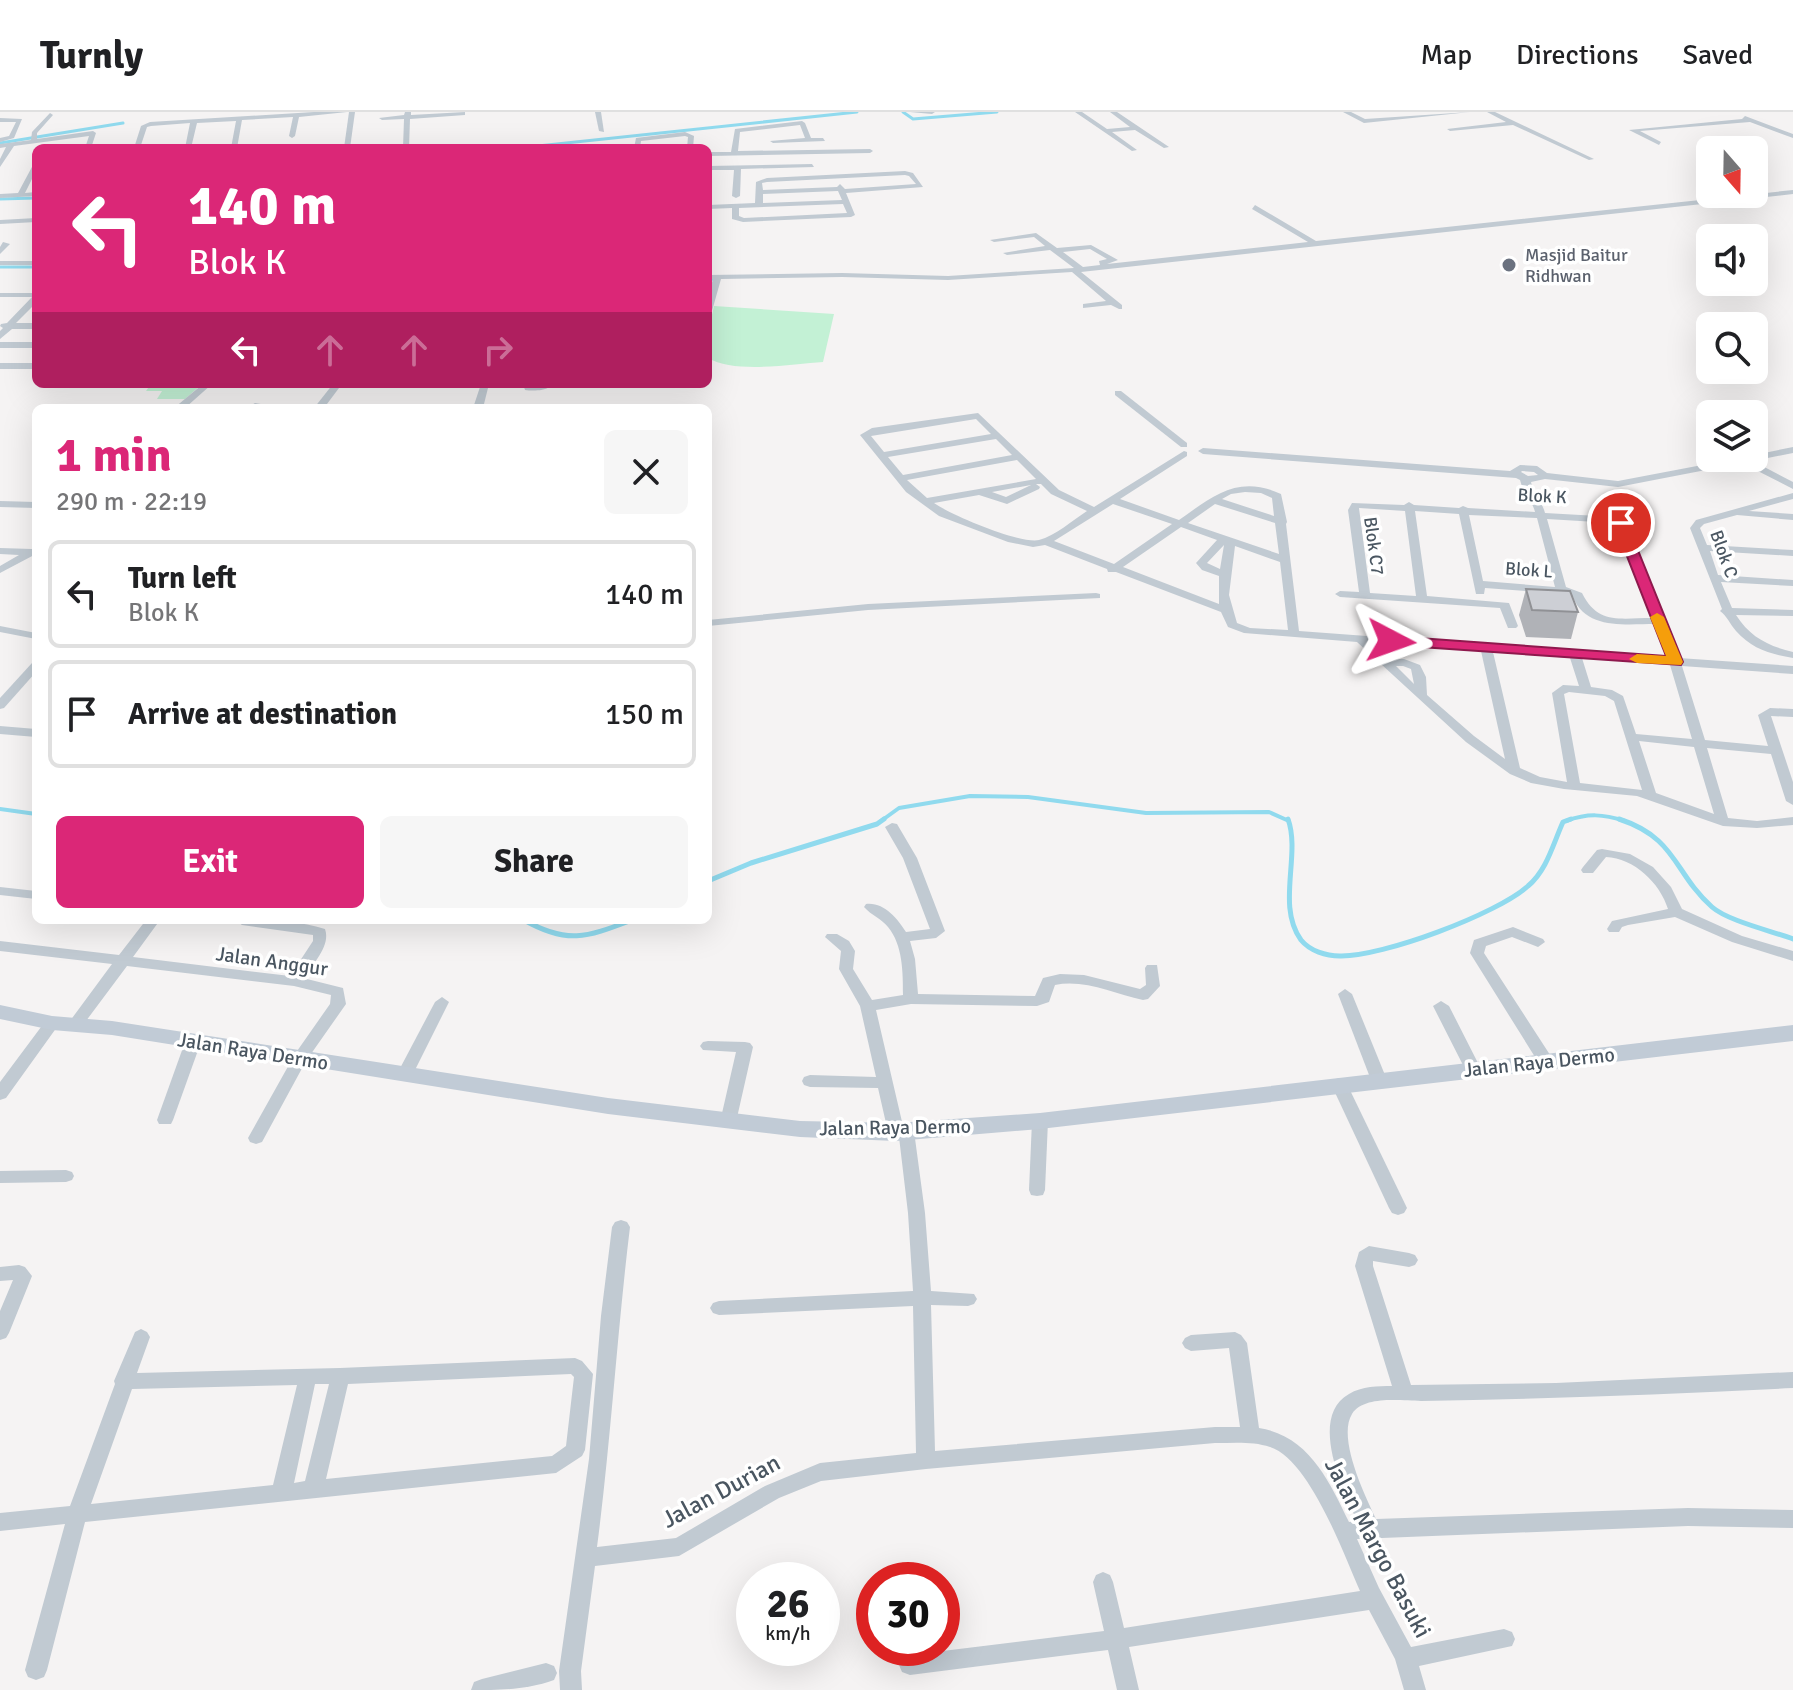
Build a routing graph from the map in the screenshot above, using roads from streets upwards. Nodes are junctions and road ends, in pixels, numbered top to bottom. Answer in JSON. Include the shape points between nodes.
{"nodes":[{"id":1,"x":189,"y":112,"type":"edge"},
{"id":2,"x":344,"y":112,"type":"edge"},
{"id":3,"x":352,"y":112,"type":"edge"},
{"id":4,"x":598,"y":112,"type":"edge"},
{"id":5,"x":913,"y":112,"type":"edge"},
{"id":6,"x":932,"y":112,"type":"edge"},
{"id":7,"x":1078,"y":112,"type":"edge"},
{"id":8,"x":1113,"y":112,"type":"edge"},
{"id":9,"x":1346,"y":112,"type":"edge"},
{"id":10,"x":1467,"y":112,"type":"edge"},
{"id":11,"x":1490,"y":112,"type":"edge"},
{"id":12,"x":1732,"y":112,"type":"edge"},
{"id":13,"x":50,"y":115,"type":"dead end"},
{"id":14,"x":407,"y":115,"type":"edge"},
{"id":15,"x":461,"y":115,"type":"edge"},
{"id":16,"x":296,"y":116,"type":"junction"},
{"id":17,"x":382,"y":118,"type":"dead end"},
{"id":18,"x":239,"y":119,"type":"junction"},
{"id":19,"x":0,"y":120,"type":"edge"},
{"id":20,"x":1751,"y":120,"type":"junction"},
{"id":21,"x":190,"y":121,"type":"junction"},
{"id":22,"x":1513,"y":123,"type":"junction"},
{"id":23,"x":769,"y":128,"type":"junction"},
{"id":24,"x":1136,"y":128,"type":"junction"},
{"id":25,"x":1450,"y":129,"type":"dead end"},
{"id":26,"x":602,"y":131,"type":"dead end"},
{"id":27,"x":1105,"y":131,"type":"junction"},
{"id":28,"x":292,"y":136,"type":"dead end"},
{"id":29,"x":1793,"y":136,"type":"edge"},
{"id":30,"x":33,"y":137,"type":"junction"},
{"id":31,"x":50,"y":137,"type":"junction"},
{"id":32,"x":0,"y":140,"type":"edge"},
{"id":33,"x":823,"y":140,"type":"dead end"},
{"id":34,"x":773,"y":141,"type":"junction"},
{"id":35,"x":809,"y":141,"type":"junction"},
{"id":36,"x":12,"y":143,"type":"junction"},
{"id":37,"x":1659,"y":143,"type":"dead end"},
{"id":38,"x":47,"y":144,"type":"edge"},
{"id":39,"x":89,"y":144,"type":"edge"},
{"id":40,"x":138,"y":144,"type":"edge"},
{"id":41,"x":188,"y":144,"type":"edge"},
{"id":42,"x":235,"y":144,"type":"edge"},
{"id":43,"x":348,"y":144,"type":"edge"},
{"id":44,"x":406,"y":144,"type":"edge"},
{"id":45,"x":637,"y":144,"type":"edge"},
{"id":46,"x":690,"y":144,"type":"edge"},
{"id":47,"x":0,"y":146,"type":"edge"},
{"id":48,"x":1166,"y":147,"type":"dead end"},
{"id":49,"x":1134,"y":150,"type":"dead end"},
{"id":50,"x":870,"y":151,"type":"dead end"},
{"id":51,"x":734,"y":153,"type":"junction"},
{"id":52,"x":776,"y":153,"type":"junction"},
{"id":53,"x":712,"y":154,"type":"edge"},
{"id":54,"x":1592,"y":156,"type":"dead end"},
{"id":55,"x":0,"y":165,"type":"edge"},
{"id":56,"x":812,"y":166,"type":"dead end"},
{"id":57,"x":738,"y":167,"type":"junction"},
{"id":58,"x":777,"y":167,"type":"junction"},
{"id":59,"x":712,"y":168,"type":"edge"},
{"id":60,"x":32,"y":172,"type":"edge"},
{"id":61,"x":777,"y":177,"type":"dead end"},
{"id":62,"x":836,"y":177,"type":"junction"},
{"id":63,"x":842,"y":190,"type":"junction"},
{"id":64,"x":759,"y":192,"type":"junction"},
{"id":65,"x":1793,"y":192,"type":"edge"},
{"id":66,"x":32,"y":194,"type":"edge"},
{"id":67,"x":20,"y":195,"type":"junction"},
{"id":68,"x":0,"y":196,"type":"edge"},
{"id":69,"x":736,"y":196,"type":"dead end"},
{"id":70,"x":847,"y":202,"type":"junction"},
{"id":71,"x":736,"y":206,"type":"junction"},
{"id":72,"x":759,"y":206,"type":"junction"},
{"id":73,"x":712,"y":207,"type":"edge"},
{"id":74,"x":1255,"y":207,"type":"dead end"},
{"id":75,"x":32,"y":220,"type":"edge"},
{"id":76,"x":0,"y":222,"type":"edge"},
{"id":77,"x":994,"y":240,"type":"dead end"},
{"id":78,"x":1317,"y":245,"type":"junction"},
{"id":79,"x":1054,"y":249,"type":"junction"},
{"id":80,"x":1007,"y":253,"type":"dead end"},
{"id":81,"x":0,"y":263,"type":"edge"},
{"id":82,"x":32,"y":263,"type":"edge"},
{"id":83,"x":1078,"y":269,"type":"junction"},
{"id":84,"x":712,"y":277,"type":"edge"},
{"id":85,"x":718,"y":277,"type":"junction"},
{"id":86,"x":0,"y":295,"type":"edge"},
{"id":87,"x":32,"y":296,"type":"edge"},
{"id":88,"x":712,"y":297,"type":"edge"},
{"id":89,"x":32,"y":301,"type":"edge"},
{"id":90,"x":1086,"y":306,"type":"dead end"},
{"id":91,"x":24,"y":312,"type":"junction"},
{"id":92,"x":32,"y":312,"type":"edge"},
{"id":93,"x":5,"y":326,"type":"edge"},
{"id":94,"x":32,"y":326,"type":"edge"},
{"id":95,"x":0,"y":336,"type":"edge"},
{"id":96,"x":0,"y":345,"type":"edge"},
{"id":97,"x":32,"y":345,"type":"edge"},
{"id":98,"x":32,"y":366,"type":"edge"},
{"id":99,"x":3,"y":369,"type":"edge"},
{"id":100,"x":203,"y":388,"type":"edge"},
{"id":101,"x":335,"y":388,"type":"edge"},
{"id":102,"x":1118,"y":393,"type":"dead end"},
{"id":103,"x":170,"y":401,"type":"dead end"},
{"id":104,"x":183,"y":404,"type":"edge"},
{"id":105,"x":322,"y":404,"type":"edge"},
{"id":106,"x":998,"y":436,"type":"junction"},
{"id":107,"x":1184,"y":449,"type":"junction"},
{"id":108,"x":1793,"y":450,"type":"edge"},
{"id":109,"x":880,"y":455,"type":"junction"},
{"id":110,"x":1768,"y":455,"type":"edge"},
{"id":111,"x":1019,"y":457,"type":"junction"},
{"id":112,"x":1696,"y":469,"type":"edge"},
{"id":113,"x":1768,"y":470,"type":"edge"},
{"id":114,"x":1531,"y":477,"type":"junction"},
{"id":115,"x":900,"y":478,"type":"junction"},
{"id":116,"x":1039,"y":483,"type":"junction"},
{"id":117,"x":1793,"y":485,"type":"edge"},
{"id":118,"x":1793,"y":496,"type":"edge"},
{"id":119,"x":1112,"y":500,"type":"junction"},
{"id":120,"x":1214,"y":500,"type":"junction"},
{"id":121,"x":926,"y":501,"type":"junction"},
{"id":122,"x":0,"y":504,"type":"edge"},
{"id":123,"x":1360,"y":504,"type":"joint"},
{"id":124,"x":32,"y":505,"type":"edge"},
{"id":125,"x":1409,"y":505,"type":"junction"},
{"id":126,"x":1463,"y":509,"type":"junction"},
{"id":127,"x":1539,"y":509,"type":"junction"},
{"id":128,"x":1093,"y":510,"type":"junction"},
{"id":129,"x":1729,"y":513,"type":"junction"},
{"id":130,"x":1793,"y":517,"type":"edge"},
{"id":131,"x":1282,"y":522,"type":"junction"},
{"id":132,"x":1179,"y":523,"type":"junction"},
{"id":133,"x":1227,"y":540,"type":"junction"},
{"id":134,"x":1046,"y":542,"type":"junction"},
{"id":135,"x":1705,"y":548,"type":"junction"},
{"id":136,"x":0,"y":551,"type":"edge"},
{"id":137,"x":32,"y":552,"type":"edge"},
{"id":138,"x":32,"y":553,"type":"edge"},
{"id":139,"x":1793,"y":553,"type":"edge"},
{"id":140,"x":1285,"y":560,"type":"junction"},
{"id":141,"x":0,"y":570,"type":"edge"},
{"id":142,"x":1112,"y":570,"type":"junction"},
{"id":143,"x":1224,"y":574,"type":"junction"},
{"id":144,"x":1714,"y":578,"type":"junction"},
{"id":145,"x":1793,"y":583,"type":"edge"},
{"id":146,"x":1480,"y":584,"type":"junction"},
{"id":147,"x":1561,"y":590,"type":"junction"},
{"id":148,"x":1340,"y":594,"type":"dead end"},
{"id":149,"x":1096,"y":596,"type":"dead end"},
{"id":150,"x":1365,"y":596,"type":"junction"},
{"id":151,"x":1422,"y":600,"type":"junction"},
{"id":152,"x":1480,"y":604,"type":"junction"},
{"id":153,"x":1226,"y":610,"type":"junction"},
{"id":154,"x":1726,"y":611,"type":"junction"},
{"id":155,"x":1793,"y":613,"type":"edge"},
{"id":156,"x":1659,"y":621,"type":"junction"},
{"id":157,"x":712,"y":623,"type":"edge"},
{"id":158,"x":1512,"y":626,"type":"dead end"},
{"id":159,"x":0,"y":629,"type":"edge"},
{"id":160,"x":32,"y":635,"type":"edge"},
{"id":161,"x":1294,"y":635,"type":"junction"},
{"id":162,"x":1360,"y":639,"type":"junction"},
{"id":163,"x":1486,"y":647,"type":"junction"},
{"id":164,"x":1575,"y":655,"type":"junction"},
{"id":165,"x":1793,"y":655,"type":"edge"},
{"id":166,"x":1675,"y":662,"type":"junction"},
{"id":167,"x":1793,"y":670,"type":"edge"},
{"id":168,"x":32,"y":672,"type":"edge"},
{"id":169,"x":1586,"y":690,"type":"junction"},
{"id":170,"x":0,"y":705,"type":"edge"},
{"id":171,"x":1793,"y":713,"type":"edge"},
{"id":172,"x":0,"y":730,"type":"edge"},
{"id":173,"x":32,"y":733,"type":"edge"},
{"id":174,"x":1631,"y":737,"type":"junction"},
{"id":175,"x":1700,"y":744,"type":"junction"},
{"id":176,"x":1777,"y":751,"type":"junction"},
{"id":177,"x":1514,"y":771,"type":"junction"},
{"id":178,"x":1574,"y":784,"type":"junction"},
{"id":179,"x":1650,"y":796,"type":"junction"},
{"id":180,"x":1793,"y":801,"type":"edge"},
{"id":181,"x":1793,"y":821,"type":"edge"},
{"id":182,"x":1723,"y":822,"type":"junction"},
{"id":183,"x":892,"y":827,"type":"dead end"},
{"id":184,"x":1588,"y":870,"type":"dead end"},
{"id":185,"x":0,"y":891,"type":"edge"},
{"id":186,"x":32,"y":895,"type":"edge"},
{"id":187,"x":871,"y":907,"type":"dead end"},
{"id":188,"x":1676,"y":912,"type":"junction"},
{"id":189,"x":150,"y":924,"type":"edge"},
{"id":190,"x":274,"y":924,"type":"edge"},
{"id":191,"x":1614,"y":929,"type":"dead end"},
{"id":192,"x":832,"y":937,"type":"dead end"},
{"id":193,"x":901,"y":937,"type":"junction"},
{"id":194,"x":1538,"y":942,"type":"dead end"},
{"id":195,"x":0,"y":946,"type":"edge"},
{"id":196,"x":1793,"y":956,"type":"edge"},
{"id":197,"x":121,"y":963,"type":"junction"},
{"id":198,"x":1152,"y":968,"type":"dead end"},
{"id":199,"x":294,"y":981,"type":"junction"},
{"id":200,"x":1345,"y":994,"type":"dead end"},
{"id":201,"x":911,"y":999,"type":"junction"},
{"id":202,"x":442,"y":1002,"type":"dead end"},
{"id":203,"x":868,"y":1006,"type":"junction"},
{"id":204,"x":1441,"y":1006,"type":"dead end"},
{"id":205,"x":0,"y":1012,"type":"edge"},
{"id":206,"x":52,"y":1023,"type":"junction"},
{"id":207,"x":75,"y":1025,"type":"junction"},
{"id":208,"x":1793,"y":1033,"type":"edge"},
{"id":209,"x":193,"y":1042,"type":"junction"},
{"id":210,"x":708,"y":1046,"type":"dead end"},
{"id":211,"x":300,"y":1058,"type":"junction"},
{"id":212,"x":1546,"y":1061,"type":"junction"},
{"id":213,"x":1473,"y":1069,"type":"junction"},
{"id":214,"x":405,"y":1074,"type":"junction"},
{"id":215,"x":1379,"y":1080,"type":"junction"},
{"id":216,"x":810,"y":1081,"type":"dead end"},
{"id":217,"x":886,"y":1083,"type":"junction"},
{"id":218,"x":1339,"y":1084,"type":"junction"},
{"id":219,"x":0,"y":1094,"type":"edge"},
{"id":220,"x":165,"y":1120,"type":"dead end"},
{"id":221,"x":1040,"y":1121,"type":"junction"},
{"id":222,"x":728,"y":1122,"type":"junction"},
{"id":223,"x":901,"y":1131,"type":"junction"},
{"id":224,"x":256,"y":1138,"type":"dead end"},
{"id":225,"x":66,"y":1176,"type":"dead end"},
{"id":226,"x":0,"y":1177,"type":"edge"},
{"id":227,"x":1037,"y":1190,"type":"dead end"},
{"id":228,"x":1398,"y":1208,"type":"dead end"},
{"id":229,"x":621,"y":1227,"type":"dead end"},
{"id":230,"x":1409,"y":1260,"type":"dead end"},
{"id":231,"x":0,"y":1274,"type":"edge"},
{"id":232,"x":923,"y":1298,"type":"junction"},
{"id":233,"x":968,"y":1299,"type":"dead end"},
{"id":234,"x":719,"y":1308,"type":"dead end"},
{"id":235,"x":0,"y":1333,"type":"edge"},
{"id":236,"x":141,"y":1337,"type":"dead end"},
{"id":237,"x":1191,"y":1343,"type":"dead end"},
{"id":238,"x":308,"y":1376,"type":"junction"},
{"id":239,"x":340,"y":1376,"type":"junction"},
{"id":240,"x":1793,"y":1380,"type":"edge"},
{"id":241,"x":123,"y":1381,"type":"junction"},
{"id":242,"x":1404,"y":1393,"type":"junction"},
{"id":243,"x":1251,"y":1436,"type":"junction"},
{"id":244,"x":1278,"y":1441,"type":"joint"},
{"id":245,"x":926,"y":1460,"type":"junction"},
{"id":246,"x":314,"y":1487,"type":"junction"},
{"id":247,"x":282,"y":1490,"type":"junction"},
{"id":248,"x":78,"y":1512,"type":"junction"},
{"id":249,"x":1793,"y":1519,"type":"edge"},
{"id":250,"x":0,"y":1522,"type":"edge"},
{"id":251,"x":1357,"y":1530,"type":"junction"},
{"id":252,"x":588,"y":1557,"type":"junction"},
{"id":253,"x":1103,"y":1582,"type":"dead end"},
{"id":254,"x":1374,"y":1599,"type":"junction"},
{"id":255,"x":1117,"y":1639,"type":"junction"},
{"id":256,"x":1504,"y":1639,"type":"dead end"},
{"id":257,"x":1408,"y":1658,"type":"junction"},
{"id":258,"x":960,"y":1659,"type":"edge"},
{"id":259,"x":36,"y":1670,"type":"dead end"},
{"id":260,"x":546,"y":1673,"type":"dead end"},
{"id":261,"x":485,"y":1690,"type":"edge"},
{"id":262,"x":571,"y":1690,"type":"edge"},
{"id":263,"x":1128,"y":1690,"type":"edge"},
{"id":264,"x":1415,"y":1690,"type":"edge"}],
"edges":[{"from":1,"to":21,"type":"street"},
{"from":2,"to":16,"type":"street"},
{"from":3,"to":43,"type":"street"},
{"from":4,"to":26,"type":"street"},
{"from":5,"to":6,"type":"street"},
{"from":7,"to":27,"type":"street"},
{"from":8,"to":24,"type":"street"},
{"from":9,"to":10,"type":"street","via":[[1364,121]]},
{"from":11,"to":22,"type":"street"},
{"from":12,"to":20,"type":"street"},
{"from":13,"to":30,"type":"street"},
{"from":14,"to":15,"type":"street"},
{"from":14,"to":17,"type":"street"},
{"from":14,"to":44,"type":"street"},
{"from":16,"to":18,"type":"street"},
{"from":16,"to":28,"type":"street"},
{"from":18,"to":21,"type":"street"},
{"from":18,"to":42,"type":"street"},
{"from":19,"to":32,"type":"street","via":[[20,120],[13,136]]},
{"from":20,"to":29,"type":"street"},
{"from":20,"to":37,"type":"street","via":[[1632,130]]},
{"from":21,"to":40,"type":"street","via":[[144,126]]},
{"from":21,"to":41,"type":"street"},
{"from":22,"to":25,"type":"street"},
{"from":22,"to":54,"type":"street"},
{"from":23,"to":34,"type":"street"},
{"from":23,"to":35,"type":"street","via":[[802,123]]},
{"from":23,"to":51,"type":"street","via":[[735,131]]},
{"from":24,"to":27,"type":"street"},
{"from":24,"to":48,"type":"street"},
{"from":27,"to":49,"type":"street"},
{"from":30,"to":31,"type":"street"},
{"from":30,"to":36,"type":"street"},
{"from":31,"to":38,"type":"street"},
{"from":31,"to":39,"type":"street","via":[[93,133]]},
{"from":33,"to":35,"type":"street"},
{"from":34,"to":35,"type":"street"},
{"from":34,"to":52,"type":"street"},
{"from":36,"to":47,"type":"street"},
{"from":36,"to":55,"type":"street"},
{"from":45,"to":46,"type":"street","via":[[638,139],[685,134],[691,136]]},
{"from":50,"to":52,"type":"street"},
{"from":51,"to":52,"type":"street"},
{"from":51,"to":53,"type":"street"},
{"from":52,"to":58,"type":"street"},
{"from":56,"to":58,"type":"street"},
{"from":57,"to":58,"type":"street"},
{"from":57,"to":59,"type":"street"},
{"from":57,"to":69,"type":"street"},
{"from":58,"to":61,"type":"street"},
{"from":60,"to":67,"type":"street"},
{"from":62,"to":63,"type":"street"},
{"from":62,"to":63,"type":"street","via":[[908,173],[921,186]]},
{"from":62,"to":64,"type":"street","via":[[767,180],[759,182]]},
{"from":63,"to":64,"type":"street"},
{"from":63,"to":70,"type":"street"},
{"from":64,"to":72,"type":"street"},
{"from":65,"to":78,"type":"street"},
{"from":66,"to":67,"type":"street"},
{"from":67,"to":68,"type":"street"},
{"from":70,"to":71,"type":"street","via":[[851,215],[775,219],[738,219]]},
{"from":70,"to":72,"type":"street"},
{"from":71,"to":72,"type":"street"},
{"from":71,"to":73,"type":"street"},
{"from":74,"to":78,"type":"street"},
{"from":75,"to":76,"type":"street"},
{"from":77,"to":79,"type":"street","via":[[1036,235]]},
{"from":78,"to":83,"type":"street"},
{"from":79,"to":80,"type":"street"},
{"from":79,"to":83,"type":"street"},
{"from":79,"to":83,"type":"street","via":[[1091,247],[1114,260]]},
{"from":81,"to":82,"type":"street"},
{"from":83,"to":85,"type":"street","via":[[948,278]]},
{"from":83,"to":90,"type":"street","via":[[1116,304]]},
{"from":84,"to":85,"type":"street"},
{"from":85,"to":88,"type":"street"},
{"from":86,"to":87,"type":"street"},
{"from":89,"to":91,"type":"street"},
{"from":91,"to":92,"type":"street"},
{"from":91,"to":93,"type":"street"},
{"from":93,"to":94,"type":"street"},
{"from":93,"to":95,"type":"street"},
{"from":96,"to":97,"type":"street"},
{"from":98,"to":99,"type":"street"},
{"from":100,"to":104,"type":"street"},
{"from":101,"to":105,"type":"street"},
{"from":102,"to":107,"type":"street"},
{"from":103,"to":104,"type":"street"},
{"from":106,"to":109,"type":"street"},
{"from":106,"to":109,"type":"street","via":[[978,416],[937,420],[868,433],[865,437]]},
{"from":106,"to":111,"type":"street"},
{"from":107,"to":114,"type":"street","via":[[1196,455],[1203,451]]},
{"from":107,"to":119,"type":"street"},
{"from":108,"to":110,"type":"street"},
{"from":109,"to":115,"type":"street"},
{"from":111,"to":115,"type":"street"},
{"from":111,"to":116,"type":"street"},
{"from":112,"to":114,"type":"street","via":[[1618,484]]},
{"from":113,"to":117,"type":"street"},
{"from":114,"to":127,"type":"street","via":[[1540,493]]},
{"from":115,"to":121,"type":"street"},
{"from":116,"to":121,"type":"street","via":[[1007,501],[981,491]]},
{"from":116,"to":128,"type":"street"},
{"from":118,"to":129,"type":"street","name":"Blok C"},
{"from":119,"to":128,"type":"street"},
{"from":119,"to":132,"type":"street"},
{"from":120,"to":131,"type":"street"},
{"from":120,"to":131,"type":"street","via":[[1231,490],[1273,493]]},
{"from":120,"to":132,"type":"street"},
{"from":121,"to":134,"type":"street","via":[[951,518],[1001,536]]},
{"from":122,"to":124,"type":"street"},
{"from":123,"to":125,"type":"street","name":"Blok K"},
{"from":123,"to":150,"type":"street","name":"Blok C7","via":[[1353,510]]},
{"from":125,"to":126,"type":"street","name":"Blok K"},
{"from":125,"to":151,"type":"street"},
{"from":126,"to":127,"type":"street","name":"Blok K"},
{"from":126,"to":146,"type":"street"},
{"from":127,"to":147,"type":"street"},
{"from":127,"to":156,"type":"street","name":"Blok K","via":[[1621,523]]},
{"from":128,"to":134,"type":"street"},
{"from":129,"to":130,"type":"street"},
{"from":129,"to":135,"type":"street","name":"Blok C","via":[[1696,525]]},
{"from":131,"to":140,"type":"street"},
{"from":132,"to":133,"type":"street"},
{"from":132,"to":142,"type":"street"},
{"from":133,"to":140,"type":"street"},
{"from":133,"to":143,"type":"street"},
{"from":133,"to":143,"type":"street","via":[[1201,563]]},
{"from":134,"to":142,"type":"street"},
{"from":135,"to":139,"type":"street"},
{"from":135,"to":144,"type":"street","name":"Blok C"},
{"from":136,"to":137,"type":"street"},
{"from":138,"to":141,"type":"street"},
{"from":140,"to":161,"type":"street"},
{"from":142,"to":153,"type":"street"},
{"from":143,"to":153,"type":"street"},
{"from":144,"to":145,"type":"street"},
{"from":144,"to":154,"type":"street","name":"Blok C"},
{"from":146,"to":147,"type":"street","name":"Blok L"},
{"from":146,"to":152,"type":"street"},
{"from":147,"to":156,"type":"street","name":"Blok L","via":[[1578,595],[1587,613],[1610,620]]},
{"from":148,"to":150,"type":"street"},
{"from":149,"to":157,"type":"street","via":[[868,607]]},
{"from":150,"to":151,"type":"street"},
{"from":151,"to":152,"type":"street"},
{"from":152,"to":158,"type":"street","via":[[1508,606]]},
{"from":153,"to":161,"type":"street","via":[[1232,625],[1248,631]]},
{"from":154,"to":155,"type":"street"},
{"from":154,"to":165,"type":"street","name":"Blok C","via":[[1760,647]]},
{"from":156,"to":166,"type":"street","name":"Blok K"},
{"from":159,"to":160,"type":"street"},
{"from":161,"to":162,"type":"street"},
{"from":162,"to":163,"type":"street"},
{"from":162,"to":177,"type":"street"},
{"from":163,"to":164,"type":"street"},
{"from":163,"to":177,"type":"street"},
{"from":164,"to":166,"type":"street"},
{"from":164,"to":169,"type":"street"},
{"from":166,"to":167,"type":"street"},
{"from":166,"to":175,"type":"street","name":"Blok K"},
{"from":168,"to":170,"type":"street"},
{"from":169,"to":174,"type":"street","via":[[1619,699]]},
{"from":169,"to":178,"type":"street","via":[[1567,688],[1558,693]]},
{"from":171,"to":176,"type":"street","via":[[1764,715]]},
{"from":172,"to":173,"type":"street"},
{"from":174,"to":175,"type":"street"},
{"from":174,"to":179,"type":"street"},
{"from":175,"to":176,"type":"street"},
{"from":175,"to":182,"type":"street","name":"Blok K"},
{"from":176,"to":180,"type":"street"},
{"from":177,"to":178,"type":"street","via":[[1539,781]]},
{"from":178,"to":179,"type":"street"},
{"from":179,"to":182,"type":"street"},
{"from":181,"to":182,"type":"street"},
{"from":183,"to":193,"type":"street","via":[[938,931]]},
{"from":184,"to":188,"type":"street","via":[[1602,853],[1622,854],[1663,887]]},
{"from":185,"to":186,"type":"street"},
{"from":187,"to":193,"type":"street","via":[[892,919]]},
{"from":188,"to":191,"type":"street","via":[[1626,921]]},
{"from":188,"to":196,"type":"street"},
{"from":189,"to":197,"type":"street"},
{"from":190,"to":199,"type":"street","via":[[320,932],[320,941]]},
{"from":192,"to":203,"type":"street","via":[[848,951],[846,969]]},
{"from":193,"to":201,"type":"street","via":[[909,958]]},
{"from":194,"to":212,"type":"street","via":[[1513,932],[1479,943],[1477,953]]},
{"from":195,"to":197,"type":"street","name":"Jalan Anggur"},
{"from":197,"to":199,"type":"street","name":"Jalan Anggur"},
{"from":197,"to":207,"type":"street"},
{"from":198,"to":201,"type":"street","via":[[1153,986],[1143,995],[1087,979],[1060,978],[1048,981],[1044,998],[1037,1001]]},
{"from":199,"to":211,"type":"street","name":"Jalan Anggur","via":[[333,989],[340,998]]},
{"from":200,"to":215,"type":"street"},
{"from":201,"to":203,"type":"street"},
{"from":202,"to":214,"type":"street"},
{"from":203,"to":217,"type":"street"},
{"from":204,"to":213,"type":"street"},
{"from":205,"to":206,"type":"street","name":"Jalan Raya Dermo"},
{"from":206,"to":207,"type":"street","name":"Jalan Raya Dermo"},
{"from":206,"to":219,"type":"street"},
{"from":207,"to":209,"type":"street","name":"Jalan Raya Dermo"},
{"from":208,"to":212,"type":"street","name":"Jalan Raya Dermo"},
{"from":209,"to":211,"type":"street","name":"Jalan Raya Dermo"},
{"from":209,"to":220,"type":"street"},
{"from":210,"to":222,"type":"street","via":[[745,1047]]},
{"from":211,"to":214,"type":"street","name":"Jalan Raya Dermo"},
{"from":211,"to":224,"type":"street"},
{"from":212,"to":213,"type":"street","name":"Jalan Raya Dermo"},
{"from":213,"to":215,"type":"street","name":"Jalan Raya Dermo"},
{"from":214,"to":222,"type":"street","name":"Jalan Raya Dermo"},
{"from":215,"to":218,"type":"street","name":"Jalan Raya Dermo"},
{"from":216,"to":217,"type":"street"},
{"from":217,"to":223,"type":"street"},
{"from":218,"to":221,"type":"street","name":"Jalan Raya Dermo"},
{"from":218,"to":228,"type":"street"},
{"from":221,"to":223,"type":"street","name":"Jalan Raya Dermo"},
{"from":221,"to":227,"type":"street"},
{"from":222,"to":223,"type":"street","name":"Jalan Raya Dermo"},
{"from":223,"to":232,"type":"street","via":[[916,1188]]},
{"from":225,"to":226,"type":"street"},
{"from":229,"to":252,"type":"street"},
{"from":230,"to":242,"type":"street","via":[[1369,1253],[1364,1266]]},
{"from":231,"to":235,"type":"street","via":[[23,1276]]},
{"from":232,"to":233,"type":"street"},
{"from":232,"to":234,"type":"street"},
{"from":232,"to":245,"type":"street"},
{"from":236,"to":241,"type":"street"},
{"from":237,"to":243,"type":"street","via":[[1238,1343]]},
{"from":238,"to":239,"type":"street"},
{"from":238,"to":241,"type":"street"},
{"from":238,"to":247,"type":"street"},
{"from":239,"to":246,"type":"street"},
{"from":239,"to":246,"type":"street","via":[[580,1367],[584,1374],[575,1450],[556,1464]]},
{"from":240,"to":242,"type":"street"},
{"from":241,"to":248,"type":"street"},
{"from":242,"to":251,"type":"street","via":[[1356,1398],[1339,1422]]},
{"from":243,"to":244,"type":"street","name":"Jalan Durian"},
{"from":243,"to":245,"type":"street","name":"Jalan Durian"},
{"from":244,"to":251,"type":"street","name":"Jalan Margo Basuki","via":[[1302,1461]]},
{"from":245,"to":252,"type":"street","name":"Jalan Durian","via":[[820,1472],[772,1492],[679,1547]]},
{"from":246,"to":247,"type":"street"},
{"from":247,"to":248,"type":"street"},
{"from":248,"to":250,"type":"street"},
{"from":248,"to":259,"type":"street"},
{"from":249,"to":251,"type":"street","via":[[1688,1517]]},
{"from":251,"to":254,"type":"street","name":"Jalan Margo Basuki"},
{"from":252,"to":262,"type":"street"},
{"from":253,"to":255,"type":"street"},
{"from":254,"to":255,"type":"street"},
{"from":254,"to":257,"type":"street","name":"Jalan Margo Basuki"},
{"from":255,"to":258,"type":"street"},
{"from":255,"to":263,"type":"street"},
{"from":256,"to":257,"type":"street"},
{"from":257,"to":264,"type":"street","name":"Jalan Margo Basuki"},
{"from":260,"to":261,"type":"street"}]}
